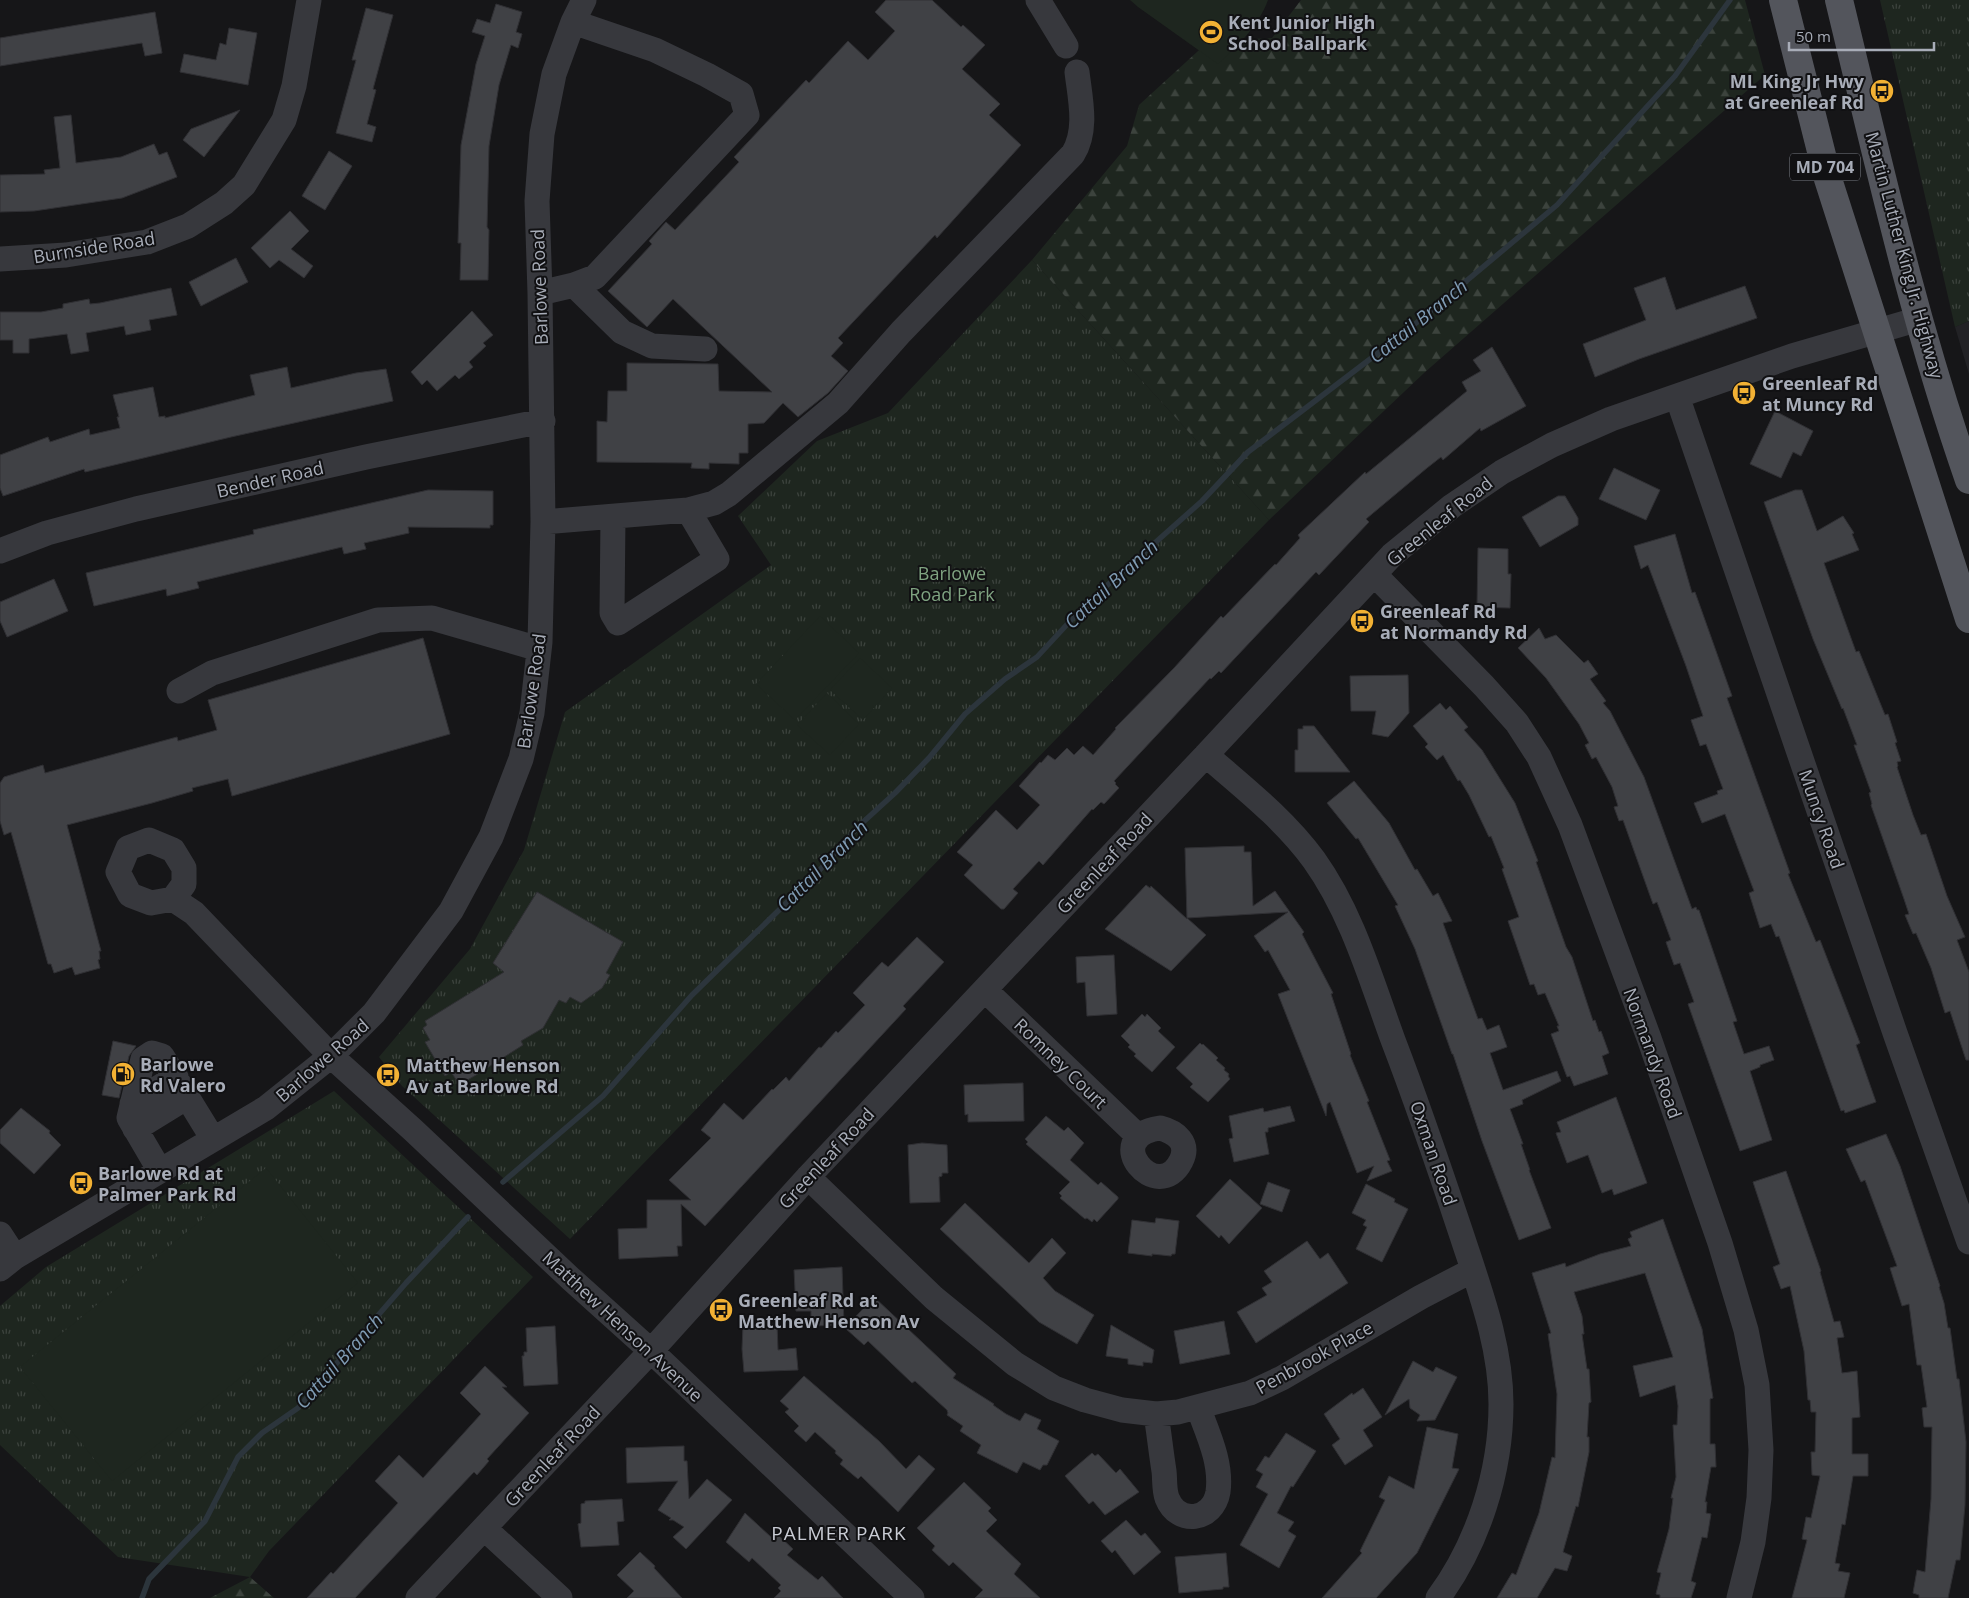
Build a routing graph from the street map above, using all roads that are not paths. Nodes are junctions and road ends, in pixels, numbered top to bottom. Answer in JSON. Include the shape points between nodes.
{"nodes":[{"id":1,"x":309,"y":0,"type":"edge"},
{"id":2,"x":584,"y":0,"type":"edge"},
{"id":3,"x":1038,"y":0,"type":"edge"},
{"id":4,"x":1783,"y":0,"type":"edge"},
{"id":5,"x":1839,"y":0,"type":"edge"},
{"id":6,"x":573,"y":22,"type":"junction"},
{"id":7,"x":1066,"y":46,"type":"dead end"},
{"id":8,"x":1076,"y":72,"type":"dead end"},
{"id":9,"x":0,"y":260,"type":"edge"},
{"id":10,"x":574,"y":285,"type":"junction"},
{"id":11,"x":540,"y":293,"type":"junction"},
{"id":12,"x":1918,"y":319,"type":"junction"},
{"id":13,"x":1876,"y":330,"type":"junction"},
{"id":14,"x":704,"y":349,"type":"dead end"},
{"id":15,"x":1677,"y":396,"type":"junction"},
{"id":16,"x":543,"y":421,"type":"junction"},
{"id":17,"x":1969,"y":480,"type":"edge"},
{"id":18,"x":688,"y":510,"type":"junction"},
{"id":19,"x":613,"y":516,"type":"junction"},
{"id":20,"x":543,"y":522,"type":"junction"},
{"id":21,"x":0,"y":551,"type":"edge"},
{"id":22,"x":1375,"y":575,"type":"junction"},
{"id":23,"x":1969,"y":619,"type":"edge"},
{"id":24,"x":539,"y":649,"type":"junction"},
{"id":25,"x":178,"y":691,"type":"dead end"},
{"id":26,"x":1206,"y":755,"type":"junction"},
{"id":27,"x":173,"y":899,"type":"dead end"},
{"id":28,"x":984,"y":990,"type":"junction"},
{"id":29,"x":331,"y":1056,"type":"junction"},
{"id":30,"x":182,"y":1087,"type":"junction"},
{"id":31,"x":132,"y":1104,"type":"junction"},
{"id":32,"x":135,"y":1129,"type":"junction"},
{"id":33,"x":1138,"y":1136,"type":"dead end"},
{"id":34,"x":213,"y":1139,"type":"junction"},
{"id":35,"x":160,"y":1171,"type":"junction"},
{"id":36,"x":808,"y":1177,"type":"junction"},
{"id":37,"x":0,"y":1234,"type":"edge"},
{"id":38,"x":1969,"y":1242,"type":"edge"},
{"id":39,"x":8,"y":1263,"type":"edge"},
{"id":40,"x":1473,"y":1270,"type":"junction"},
{"id":41,"x":650,"y":1351,"type":"junction"},
{"id":42,"x":1198,"y":1407,"type":"junction"},
{"id":43,"x":1156,"y":1414,"type":"junction"},
{"id":44,"x":484,"y":1528,"type":"junction"},
{"id":45,"x":418,"y":1598,"type":"edge"},
{"id":46,"x":560,"y":1598,"type":"edge"},
{"id":47,"x":912,"y":1598,"type":"edge"},
{"id":48,"x":1438,"y":1598,"type":"edge"},
{"id":49,"x":1739,"y":1598,"type":"edge"}],
"edges":[{"from":1,"to":9,"type":"street","name":"Burnside Road","via":[[294,86],[284,120],[244,185],[224,204],[188,226],[146,242],[66,255]]},
{"from":2,"to":6,"type":"street","name":"Barlowe Road"},
{"from":3,"to":7,"type":"street"},
{"from":4,"to":13,"type":"main road","number":"MD 704","via":[[1828,179]]},
{"from":5,"to":12,"type":"main road","name":"Martin Luther King Jr. Highway","number":"MD 704"},
{"from":6,"to":10,"type":"street","via":[[655,50],[707,75],[740,94],[747,115],[595,277]]},
{"from":6,"to":11,"type":"street","name":"Barlowe Road","via":[[554,74],[542,134],[536,201]]},
{"from":8,"to":18,"type":"street","via":[[1081,132],[1078,145],[1067,161],[827,413],[729,494],[714,503]]},
{"from":10,"to":11,"type":"street"},
{"from":10,"to":14,"type":"street","via":[[622,332],[652,346]]},
{"from":11,"to":16,"type":"street","name":"Barlowe Road"},
{"from":12,"to":13,"type":"street","name":"Greenleaf Road"},
{"from":12,"to":17,"type":"main road","name":"Martin Luther King Jr. Highway","number":"MD 704"},
{"from":13,"to":15,"type":"street","name":"Greenleaf Road"},
{"from":13,"to":23,"type":"main road","number":"MD 704"},
{"from":15,"to":22,"type":"street","name":"Greenleaf Road","via":[[1611,419],[1502,472],[1452,506],[1392,555]]},
{"from":15,"to":38,"type":"street","name":"Muncy Road"},
{"from":16,"to":20,"type":"street","name":"Barlowe Road"},
{"from":16,"to":21,"type":"street","name":"Bender Road","via":[[136,509],[47,533]]},
{"from":18,"to":19,"type":"street"},
{"from":18,"to":19,"type":"street","via":[[717,559],[618,623],[612,613]]},
{"from":19,"to":20,"type":"street"},
{"from":20,"to":24,"type":"street","name":"Barlowe Road"},
{"from":22,"to":26,"type":"street","name":"Greenleaf Road"},
{"from":22,"to":49,"type":"street","name":"Normandy Road","via":[[1484,686],[1517,723],[1539,757],[1570,825],[1649,1038],[1720,1243],[1746,1330],[1757,1385],[1761,1450],[1759,1498],[1753,1542]]},
{"from":24,"to":25,"type":"street","via":[[432,618],[378,620],[212,674]]},
{"from":24,"to":29,"type":"street","name":"Barlowe Road","via":[[532,713],[521,759],[491,837],[451,911],[374,1013]]},
{"from":26,"to":28,"type":"street","name":"Greenleaf Road"},
{"from":26,"to":40,"type":"street","name":"Oxman Road","via":[[1292,834],[1315,861],[1334,893],[1360,950],[1419,1108]]},
{"from":27,"to":29,"type":"street","name":"Matthew Henson Avenue","via":[[194,913]]},
{"from":28,"to":33,"type":"street","name":"Romney Court"},
{"from":28,"to":36,"type":"street","name":"Greenleaf Road"},
{"from":29,"to":34,"type":"street","name":"Barlowe Road","via":[[266,1108]]},
{"from":29,"to":41,"type":"street","name":"Matthew Henson Avenue"},
{"from":30,"to":31,"type":"street"},
{"from":30,"to":31,"type":"street","via":[[162,1056],[152,1053],[143,1059]]},
{"from":30,"to":32,"type":"street"},
{"from":30,"to":34,"type":"street"},
{"from":31,"to":32,"type":"street","via":[[129,1118]]},
{"from":32,"to":35,"type":"street"},
{"from":34,"to":35,"type":"street","name":"Barlowe Road"},
{"from":35,"to":39,"type":"street","name":"Barlowe Road"},
{"from":36,"to":41,"type":"street","name":"Greenleaf Road"},
{"from":36,"to":43,"type":"street","name":"Penbrook Place","via":[[934,1298],[1034,1377],[1054,1388],[1102,1405]]},
{"from":37,"to":39,"type":"street"},
{"from":40,"to":42,"type":"street","name":"Penbrook Place","via":[[1282,1378],[1250,1393]]},
{"from":40,"to":48,"type":"street","name":"Oxman Road","via":[[1498,1360],[1501,1431],[1489,1490],[1471,1541]]},
{"from":41,"to":44,"type":"street","name":"Greenleaf Road"},
{"from":41,"to":47,"type":"street","name":"Matthew Henson Avenue"},
{"from":42,"to":43,"type":"street","name":"Penbrook Place"},
{"from":42,"to":43,"type":"street","via":[[1214,1448],[1218,1492],[1208,1511],[1197,1517],[1184,1517],[1174,1510],[1167,1497]]},
{"from":44,"to":45,"type":"street","name":"Greenleaf Road"},
{"from":44,"to":46,"type":"street"}]}
